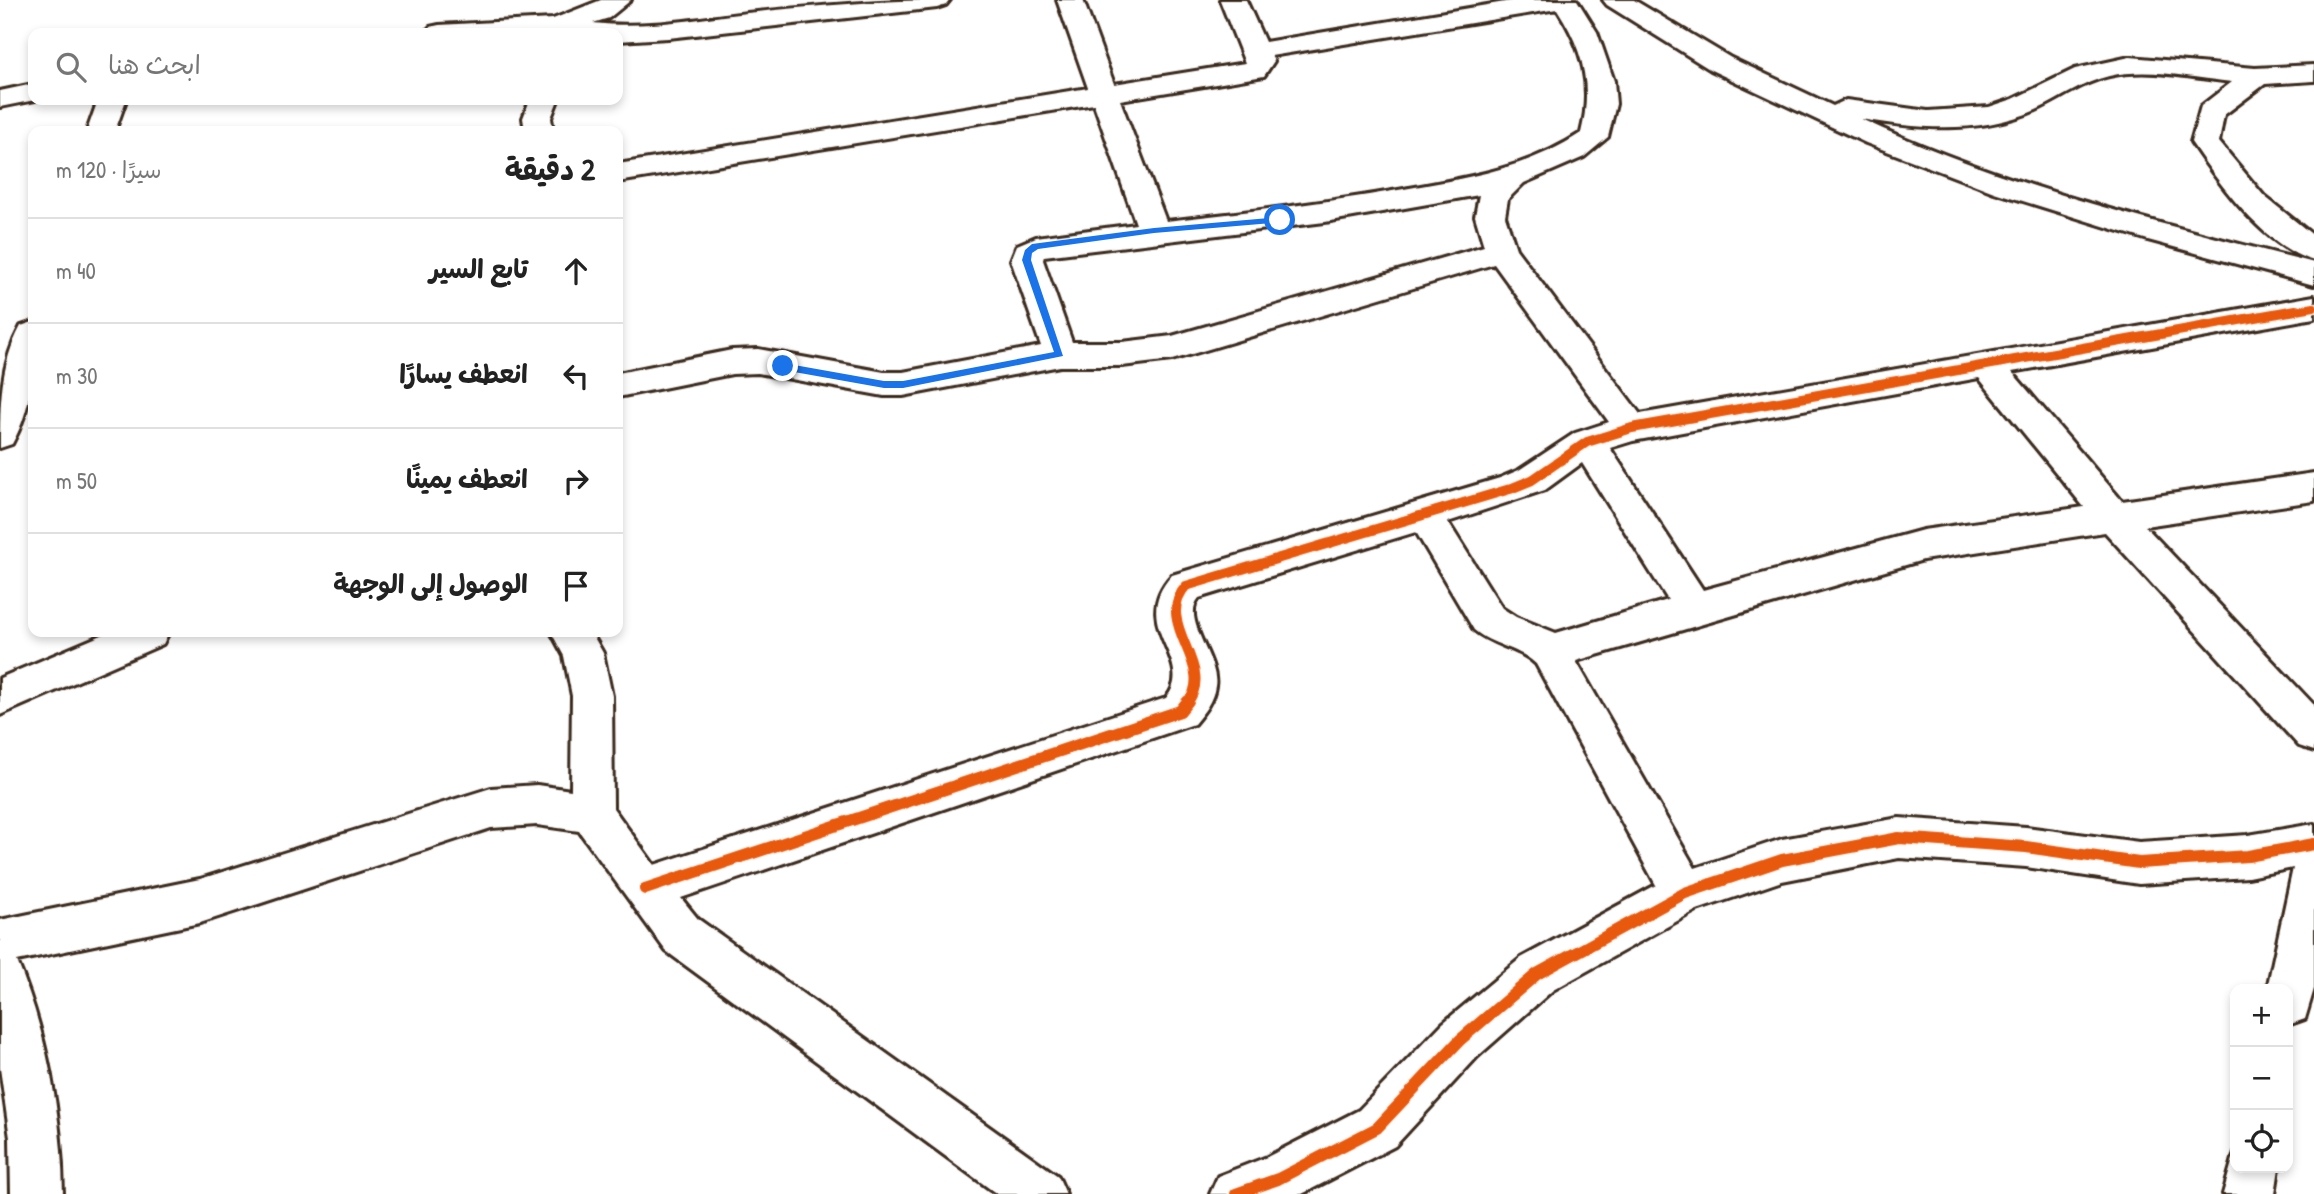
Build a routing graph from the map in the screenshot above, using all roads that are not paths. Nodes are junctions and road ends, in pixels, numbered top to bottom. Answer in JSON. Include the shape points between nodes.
{"nodes":[{"id":1,"x":618,"y":0,"type":"edge"},
{"id":2,"x":937,"y":0,"type":"edge"},
{"id":3,"x":1070,"y":0,"type":"edge"},
{"id":4,"x":1233,"y":0,"type":"edge"},
{"id":5,"x":1564,"y":0,"type":"edge"},
{"id":6,"x":1616,"y":0,"type":"edge"},
{"id":7,"x":556,"y":27,"type":"junction"},
{"id":8,"x":488,"y":28,"type":"edge"},
{"id":9,"x":565,"y":28,"type":"edge"},
{"id":10,"x":623,"y":32,"type":"edge"},
{"id":11,"x":1256,"y":51,"type":"junction"},
{"id":12,"x":2314,"y":73,"type":"edge"},
{"id":13,"x":2257,"y":76,"type":"junction"},
{"id":14,"x":1774,"y":88,"type":"junction"},
{"id":15,"x":28,"y":93,"type":"edge"},
{"id":16,"x":1106,"y":93,"type":"junction"},
{"id":17,"x":0,"y":99,"type":"edge"},
{"id":18,"x":110,"y":105,"type":"edge"},
{"id":19,"x":542,"y":105,"type":"edge"},
{"id":20,"x":103,"y":126,"type":"edge"},
{"id":21,"x":538,"y":126,"type":"edge"},
{"id":22,"x":623,"y":172,"type":"edge"},
{"id":23,"x":1512,"y":179,"type":"junction"},
{"id":24,"x":1154,"y":230,"type":"junction"},
{"id":25,"x":1502,"y":251,"type":"junction"},
{"id":26,"x":2314,"y":251,"type":"edge"},
{"id":27,"x":2314,"y":274,"type":"edge"},
{"id":28,"x":2314,"y":307,"type":"edge"},
{"id":29,"x":28,"y":349,"type":"edge"},
{"id":30,"x":1060,"y":354,"type":"junction"},
{"id":31,"x":1988,"y":366,"type":"junction"},
{"id":32,"x":623,"y":384,"type":"edge"},
{"id":33,"x":1632,"y":428,"type":"junction"},
{"id":34,"x":0,"y":435,"type":"edge"},
{"id":35,"x":1587,"y":442,"type":"junction"},
{"id":36,"x":2314,"y":487,"type":"edge"},
{"id":37,"x":1424,"y":514,"type":"junction"},
{"id":38,"x":2115,"y":519,"type":"junction"},
{"id":39,"x":1694,"y":608,"type":"junction"},
{"id":40,"x":138,"y":637,"type":"edge"},
{"id":41,"x":573,"y":637,"type":"edge"},
{"id":42,"x":1550,"y":652,"type":"junction"},
{"id":43,"x":0,"y":697,"type":"edge"},
{"id":44,"x":2314,"y":733,"type":"edge"},
{"id":45,"x":592,"y":813,"type":"junction"},
{"id":46,"x":2314,"y":844,"type":"edge"},
{"id":47,"x":2314,"y":872,"type":"edge"},
{"id":48,"x":645,"y":889,"type":"junction"},
{"id":49,"x":1685,"y":893,"type":"junction"},
{"id":50,"x":0,"y":942,"type":"edge"},
{"id":51,"x":0,"y":976,"type":"edge"},
{"id":52,"x":2292,"y":984,"type":"edge"},
{"id":53,"x":2253,"y":1173,"type":"edge"},
{"id":54,"x":37,"y":1194,"type":"edge"},
{"id":55,"x":1040,"y":1194,"type":"edge"},
{"id":56,"x":1236,"y":1194,"type":"edge"},
{"id":57,"x":2249,"y":1194,"type":"edge"}],
"edges":[{"from":1,"to":7,"type":"street","via":[[600,12]]},
{"from":2,"to":10,"type":"street"},
{"from":3,"to":16,"type":"street"},
{"from":4,"to":11,"type":"street"},
{"from":5,"to":11,"type":"street"},
{"from":5,"to":23,"type":"street","via":[[1591,54],[1602,95],[1594,137],[1565,159]]},
{"from":6,"to":14,"type":"street","via":[[1721,64]]},
{"from":7,"to":8,"type":"street"},
{"from":7,"to":9,"type":"street"},
{"from":11,"to":16,"type":"street","via":[[1260,61],[1254,70]]},
{"from":12,"to":13,"type":"street"},
{"from":13,"to":14,"type":"street","via":[[2114,66],[2080,75],[2010,110],[1961,121],[1834,106]]},
{"from":13,"to":26,"type":"street","via":[[2211,112],[2206,142],[2234,185],[2284,231]]},
{"from":14,"to":27,"type":"street","via":[[1876,137],[2006,185],[2159,233]]},
{"from":15,"to":17,"type":"street"},
{"from":16,"to":22,"type":"street"},
{"from":16,"to":24,"type":"street"},
{"from":18,"to":20,"type":"street"},
{"from":19,"to":21,"type":"street"},
{"from":23,"to":24,"type":"street","via":[[1347,211],[1214,228]]},
{"from":23,"to":25,"type":"street","via":[[1493,195],[1490,216]]},
{"from":24,"to":30,"type":"street","via":[[1036,247],[1028,252]]},
{"from":25,"to":30,"type":"street","via":[[1172,348]]},
{"from":25,"to":33,"type":"street"},
{"from":28,"to":31,"type":"street"},
{"from":29,"to":34,"type":"street"},
{"from":30,"to":32,"type":"street","via":[[903,384],[758,361]]},
{"from":31,"to":33,"type":"street"},
{"from":31,"to":38,"type":"street"},
{"from":33,"to":35,"type":"street"},
{"from":35,"to":37,"type":"street","via":[[1532,480]]},
{"from":35,"to":39,"type":"street"},
{"from":36,"to":38,"type":"street"},
{"from":37,"to":42,"type":"street","via":[[1488,619],[1497,628],[1530,636]]},
{"from":37,"to":48,"type":"street","via":[[1186,586],[1176,599],[1177,617],[1198,686],[1193,700],[1180,711]]},
{"from":38,"to":39,"type":"street","via":[[1923,545]]},
{"from":38,"to":44,"type":"street"},
{"from":39,"to":42,"type":"street"},
{"from":40,"to":43,"type":"street"},
{"from":41,"to":45,"type":"street","via":[[583,653],[592,696]]},
{"from":42,"to":49,"type":"street"},
{"from":45,"to":48,"type":"street"},
{"from":45,"to":50,"type":"street","via":[[537,805],[491,808],[200,901]]},
{"from":46,"to":49,"type":"street","via":[[2248,856],[2139,863],[2026,847],[1899,838],[1782,860]]},
{"from":47,"to":52,"type":"street"},
{"from":48,"to":55,"type":"street","via":[[682,935]]},
{"from":49,"to":56,"type":"street","via":[[1537,974],[1460,1040],[1377,1128],[1278,1179]]},
{"from":51,"to":54,"type":"street","via":[[26,1065],[39,1157]]},
{"from":53,"to":57,"type":"street"}]}
